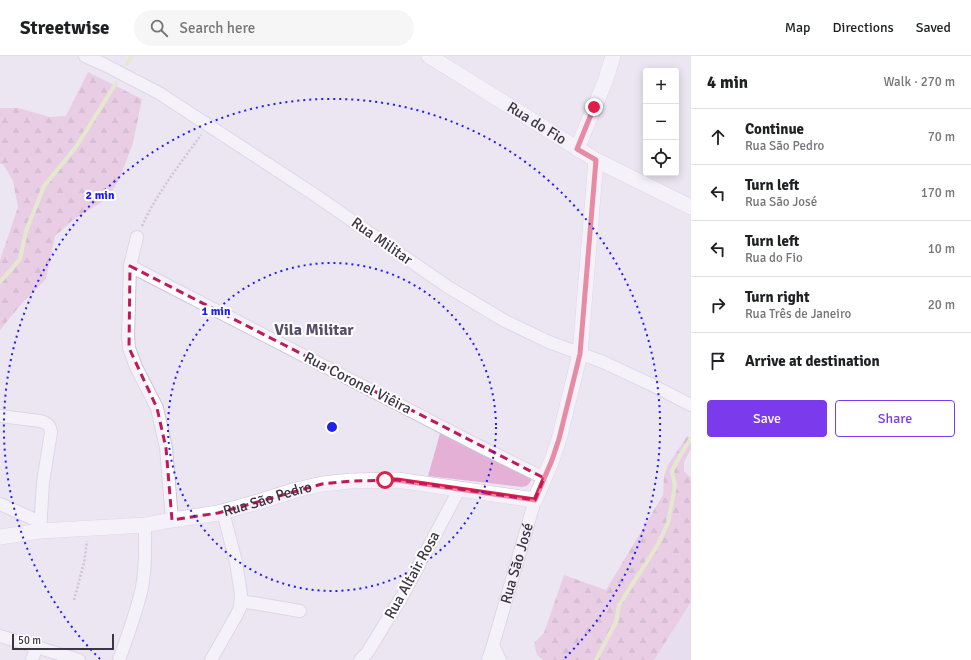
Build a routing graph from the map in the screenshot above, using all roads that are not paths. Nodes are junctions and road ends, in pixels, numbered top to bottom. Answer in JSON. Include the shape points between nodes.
{"nodes":[{"id":1,"x":85,"y":56,"type":"edge"},
{"id":2,"x":429,"y":56,"type":"edge"},
{"id":3,"x":613,"y":56,"type":"edge"},
{"id":4,"x":577,"y":149,"type":"junction"},
{"id":5,"x":596,"y":160,"type":"junction"},
{"id":6,"x":691,"y":207,"type":"edge"},
{"id":7,"x":137,"y":237,"type":"road end"},
{"id":8,"x":130,"y":266,"type":"junction"},
{"id":9,"x":580,"y":354,"type":"junction"},
{"id":10,"x":691,"y":405,"type":"edge"},
{"id":11,"x":0,"y":416,"type":"edge"},
{"id":12,"x":544,"y":478,"type":"junction"},
{"id":13,"x":460,"y":488,"type":"junction"},
{"id":14,"x":535,"y":500,"type":"junction"},
{"id":15,"x":0,"y":504,"type":"edge"},
{"id":16,"x":223,"y":512,"type":"junction"},
{"id":17,"x":172,"y":520,"type":"junction"},
{"id":18,"x":145,"y":525,"type":"junction"},
{"id":19,"x":40,"y":527,"type":"junction"},
{"id":20,"x":0,"y":537,"type":"edge"},
{"id":21,"x":241,"y":601,"type":"junction"},
{"id":22,"x":300,"y":611,"type":"dead end"},
{"id":23,"x":0,"y":636,"type":"edge"},
{"id":24,"x":493,"y":645,"type":"junction"},
{"id":25,"x":36,"y":648,"type":"junction"},
{"id":26,"x":32,"y":660,"type":"edge"},
{"id":27,"x":79,"y":660,"type":"edge"},
{"id":28,"x":119,"y":660,"type":"edge"},
{"id":29,"x":211,"y":660,"type":"edge"},
{"id":30,"x":360,"y":660,"type":"edge"},
{"id":31,"x":488,"y":660,"type":"edge"},
{"id":32,"x":500,"y":660,"type":"edge"}],
"edges":[{"from":1,"to":9,"type":"street","name":"Rua Militar","via":[[159,93],[454,290],[505,321]]},
{"from":2,"to":4,"type":"street","name":"Rua do Fio"},
{"from":3,"to":4,"type":"street"},
{"from":4,"to":5,"type":"street","name":"Rua do Fio"},
{"from":5,"to":6,"type":"street","name":"Rua do Fio"},
{"from":5,"to":9,"type":"street","name":"Rua São José"},
{"from":7,"to":8,"type":"street"},
{"from":8,"to":12,"type":"street","name":"Rua Coronel Viêira"},
{"from":8,"to":17,"type":"street","via":[[129,348],[157,408],[166,448]]},
{"from":9,"to":10,"type":"street","name":"Rua Militar","via":[[603,362]]},
{"from":9,"to":12,"type":"street","name":"Rua São José","via":[[559,439]]},
{"from":11,"to":19,"type":"street","via":[[40,420],[50,426]]},
{"from":12,"to":14,"type":"street","name":"Rua São José"},
{"from":13,"to":14,"type":"street","name":"Rua São Pedro"},
{"from":13,"to":16,"type":"street","name":"Rua São Pedro","via":[[397,480],[322,484]]},
{"from":13,"to":30,"type":"street","name":"Rua Altair Rosa","via":[[404,594]]},
{"from":14,"to":24,"type":"street","name":"Rua São José"},
{"from":15,"to":19,"type":"street"},
{"from":16,"to":17,"type":"street","name":"Rua São Pedro"},
{"from":16,"to":21,"type":"street","via":[[236,562]]},
{"from":17,"to":18,"type":"street","name":"Rua São Pedro"},
{"from":18,"to":19,"type":"street","name":"Rua São Pedro"},
{"from":18,"to":28,"type":"street","via":[[141,591]]},
{"from":19,"to":20,"type":"street","name":"Rua São Pedro"},
{"from":21,"to":22,"type":"street"},
{"from":21,"to":29,"type":"street","via":[[236,616]]},
{"from":23,"to":25,"type":"street"},
{"from":24,"to":31,"type":"street","name":"Rua São José"},
{"from":24,"to":32,"type":"street"},
{"from":25,"to":26,"type":"street"},
{"from":25,"to":27,"type":"street"}]}
